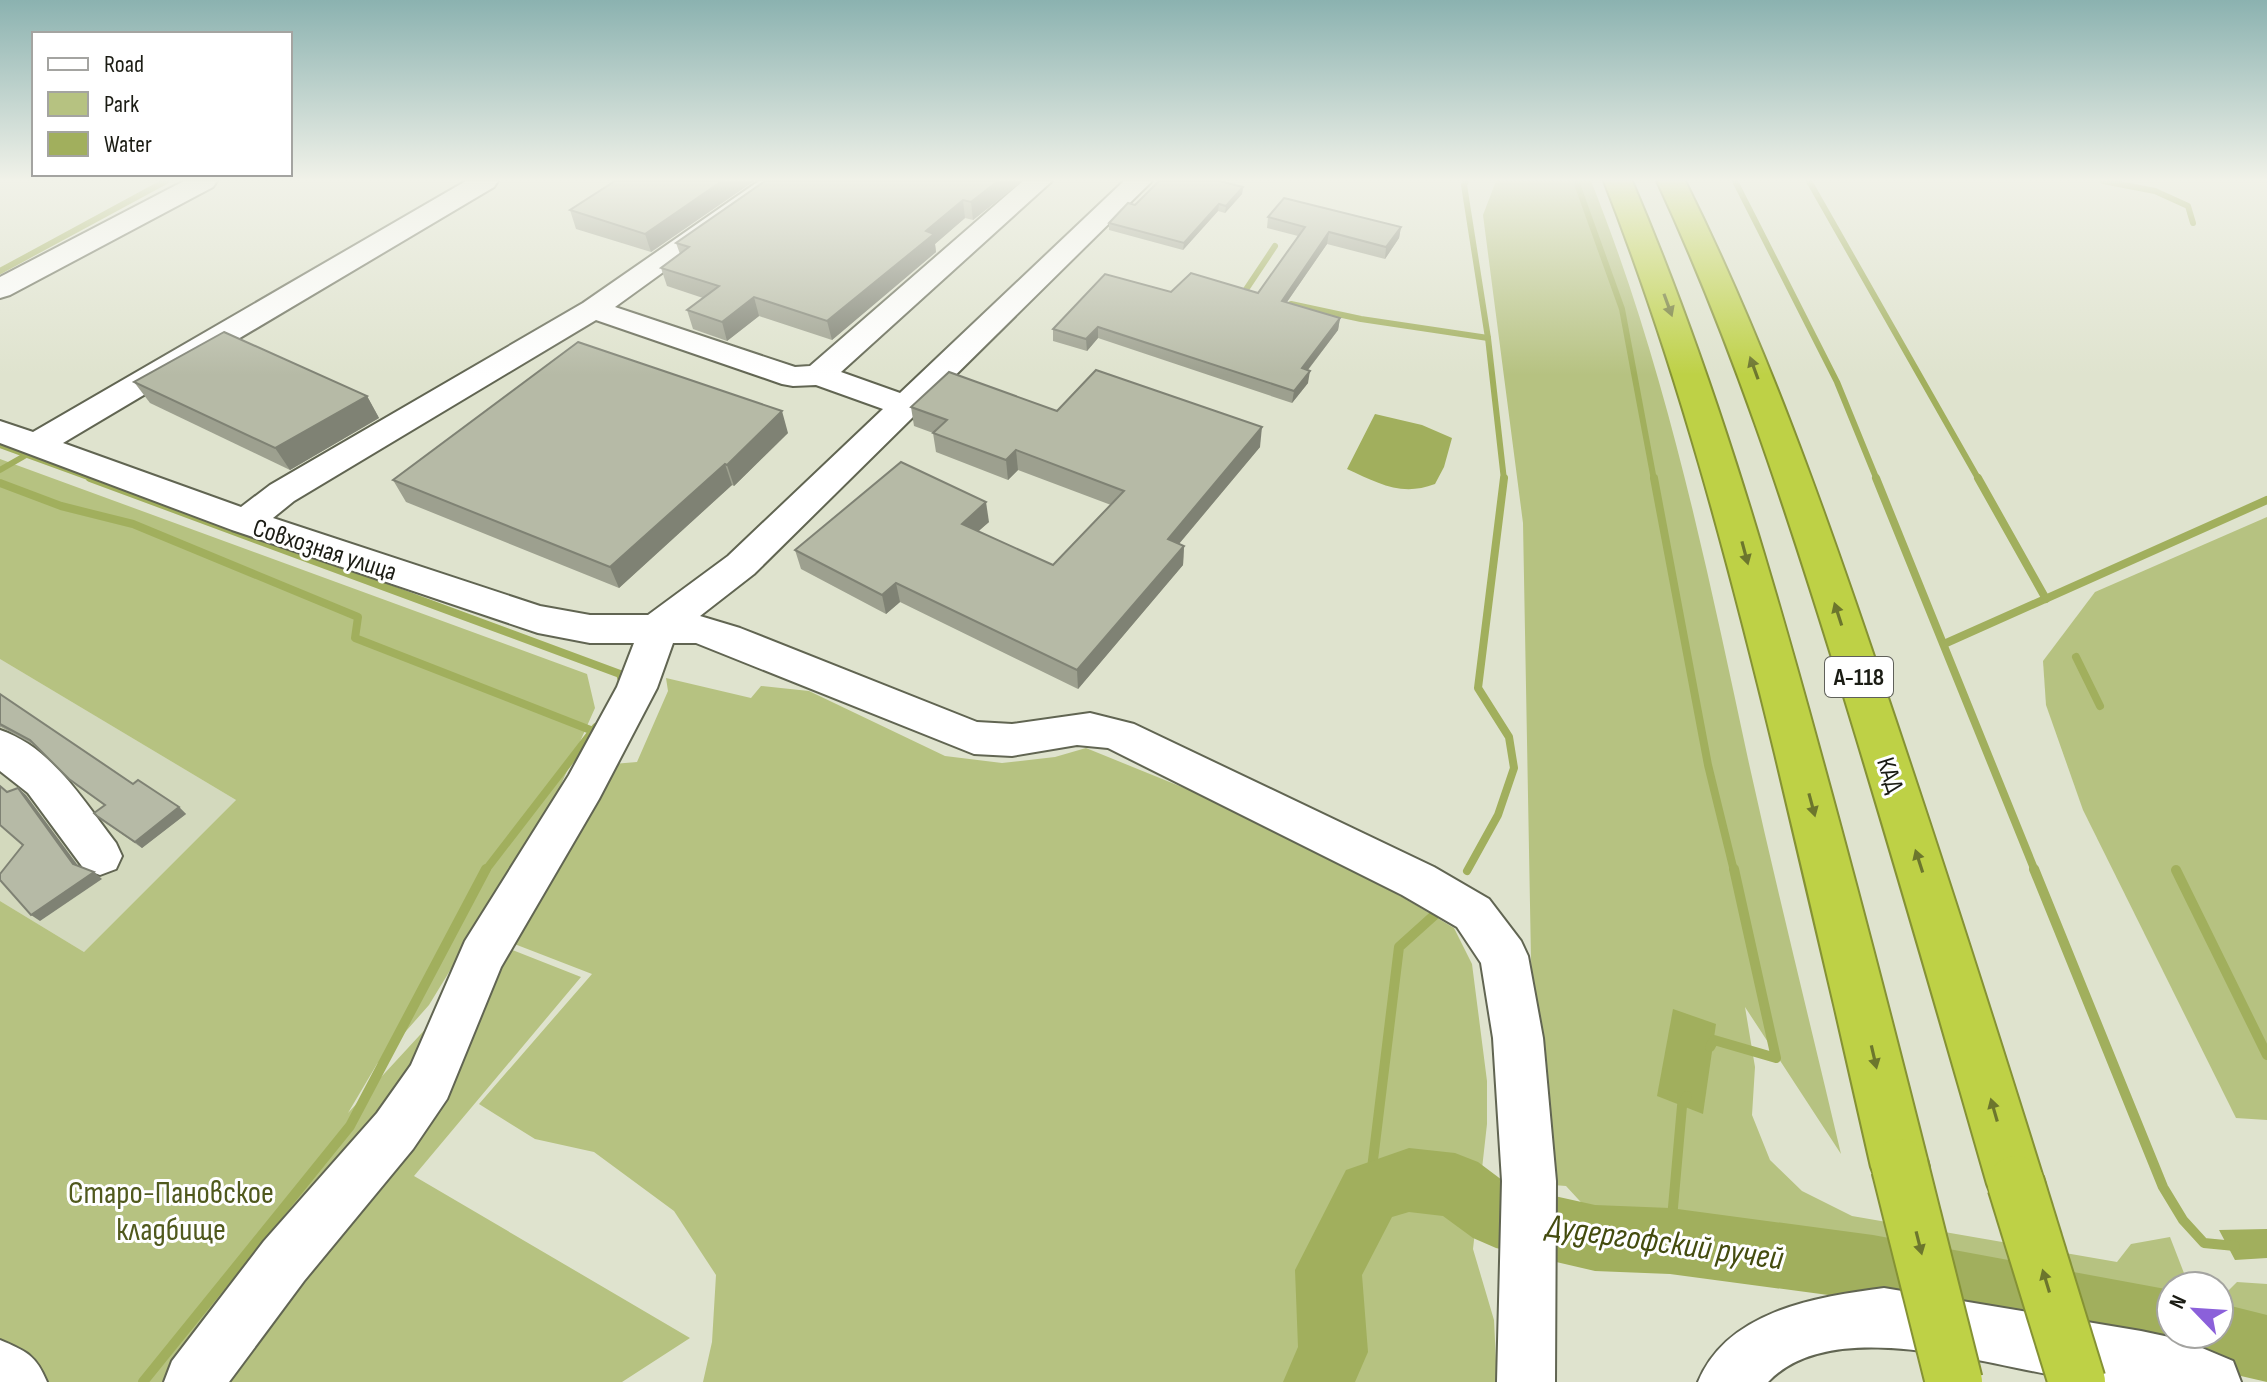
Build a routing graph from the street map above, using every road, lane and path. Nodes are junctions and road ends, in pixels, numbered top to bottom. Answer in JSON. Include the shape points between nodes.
{"nodes":[{"id":1,"x":82,"y":245,"type":"edge"},
{"id":2,"x":375,"y":245,"type":"edge"},
{"id":3,"x":684,"y":245,"type":"edge"},
{"id":4,"x":966,"y":245,"type":"edge"},
{"id":5,"x":1072,"y":245,"type":"edge"},
{"id":6,"x":1643,"y":245,"type":"edge"},
{"id":7,"x":1703,"y":245,"type":"edge"},
{"id":8,"x":0,"y":289,"type":"edge"},
{"id":9,"x":593,"y":309,"type":"junction"},
{"id":10,"x":819,"y":375,"type":"junction"},
{"id":11,"x":906,"y":406,"type":"junction"},
{"id":12,"x":0,"y":431,"type":"edge"},
{"id":13,"x":35,"y":445,"type":"junction"},
{"id":14,"x":245,"y":522,"type":"junction"},
{"id":15,"x":659,"y":627,"type":"junction"},
{"id":16,"x":0,"y":747,"type":"edge"},
{"id":17,"x":100,"y":856,"type":"dead end"},
{"id":18,"x":0,"y":1369,"type":"edge"},
{"id":19,"x":18,"y":1382,"type":"edge"},
{"id":20,"x":193,"y":1382,"type":"edge"},
{"id":21,"x":1526,"y":1382,"type":"edge"},
{"id":22,"x":1727,"y":1382,"type":"edge"},
{"id":23,"x":1954,"y":1382,"type":"edge"},
{"id":24,"x":2077,"y":1382,"type":"edge"},
{"id":25,"x":2212,"y":1382,"type":"edge"}],
"edges":[{"from":1,"to":8,"type":"street"},
{"from":2,"to":13,"type":"street"},
{"from":3,"to":9,"type":"street"},
{"from":4,"to":10,"type":"street"},
{"from":5,"to":11,"type":"street"},
{"from":6,"to":23,"type":"highway","one_way":true,"bridge":true,"via":[[1684,348],[1729,492],[1841,918]]},
{"from":24,"to":7,"type":"highway","name":"КАД","number":"А-118","one_way":true,"bridge":true,"via":[[1938,920],[1795,479]]},
{"from":9,"to":10,"type":"street","via":[[793,377]]},
{"from":9,"to":14,"type":"street","via":[[282,493]]},
{"from":10,"to":11,"type":"street"},
{"from":11,"to":15,"type":"street","via":[[741,565]]},
{"from":12,"to":13,"type":"street","name":"Совхозная улица"},
{"from":13,"to":14,"type":"street","name":"Совхозная улица"},
{"from":14,"to":15,"type":"street","name":"Совхозная улица","via":[[538,619],[590,629]]},
{"from":15,"to":20,"type":"street","via":[[637,688],[592,774],[482,956],[429,1082]]},
{"from":15,"to":21,"type":"street","name":"Совхозная улица","via":[[696,629],[726,638],[974,738],[1011,740],[1066,728],[1108,731],[1418,881],[1473,913],[1504,956],[1518,1038],[1529,1181]]},
{"from":16,"to":17,"type":"street","via":[[43,781]]},
{"from":18,"to":19,"type":"street"},
{"from":22,"to":25,"type":"street","via":[[1758,1350],[1818,1325],[1884,1317],[2141,1360]]}]}
